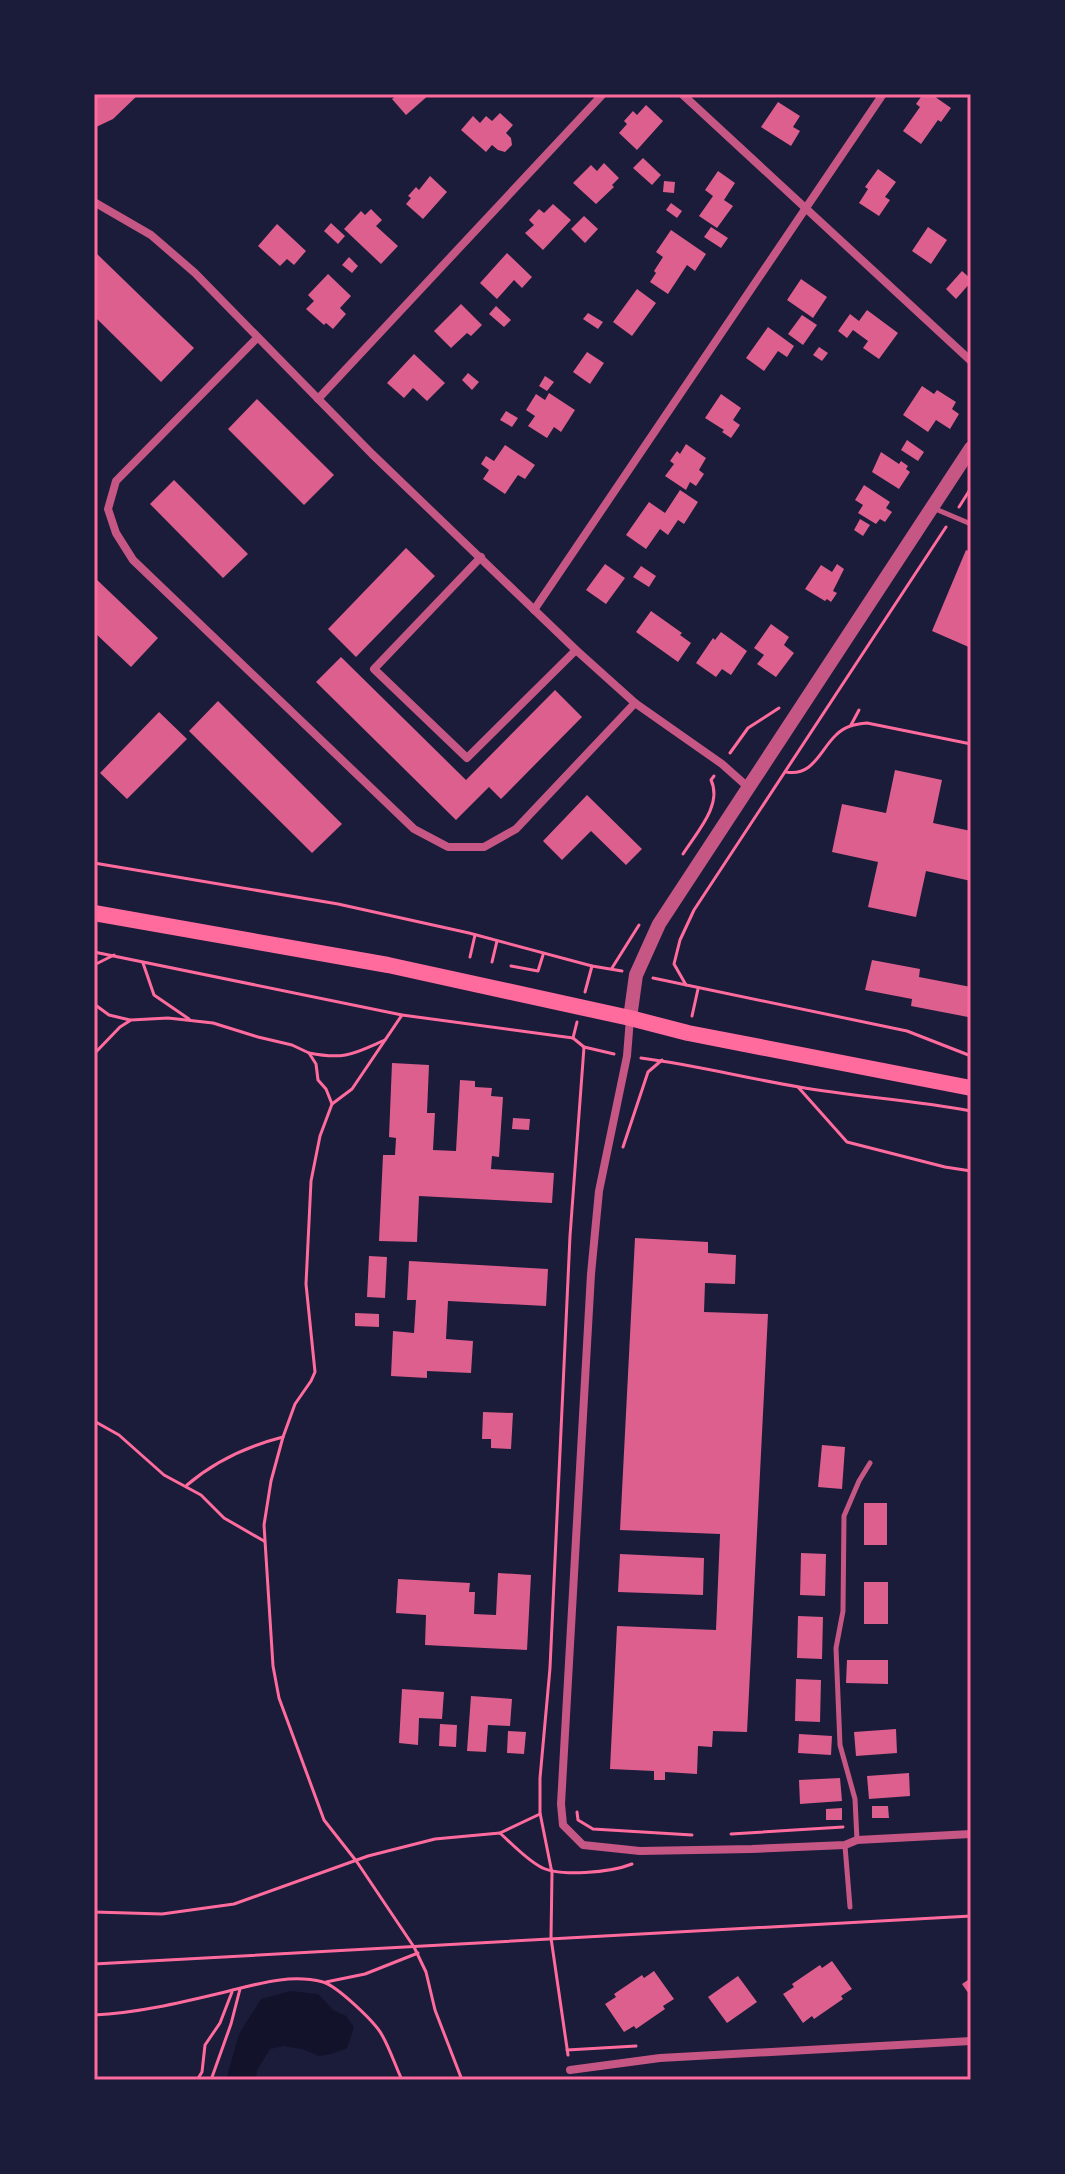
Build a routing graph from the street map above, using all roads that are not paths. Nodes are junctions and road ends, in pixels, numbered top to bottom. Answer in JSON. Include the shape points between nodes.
{"nodes":[{"id":1,"x":603,"y":94,"type":"edge"},
{"id":2,"x":682,"y":94,"type":"edge"},
{"id":3,"x":883,"y":94,"type":"edge"},
{"id":4,"x":94,"y":202,"type":"edge"},
{"id":5,"x":805,"y":210,"type":"junction"},
{"id":6,"x":257,"y":338,"type":"junction"},
{"id":7,"x":971,"y":361,"type":"edge"},
{"id":8,"x":318,"y":399,"type":"junction"},
{"id":9,"x":971,"y":448,"type":"edge"},
{"id":10,"x":932,"y":507,"type":"junction"},
{"id":11,"x":971,"y":524,"type":"edge"},
{"id":12,"x":481,"y":557,"type":"junction"},
{"id":13,"x":534,"y":610,"type":"junction"},
{"id":14,"x":576,"y":650,"type":"junction"},
{"id":15,"x":635,"y":703,"type":"junction"},
{"id":16,"x":749,"y":788,"type":"junction"},
{"id":17,"x":94,"y":913,"type":"edge"},
{"id":18,"x":630,"y":1018,"type":"junction"},
{"id":19,"x":971,"y":1088,"type":"edge"},
{"id":20,"x":870,"y":1463,"type":"dead end"},
{"id":21,"x":971,"y":1834,"type":"edge"},
{"id":22,"x":857,"y":1840,"type":"junction"},
{"id":23,"x":845,"y":1845,"type":"junction"},
{"id":24,"x":850,"y":1907,"type":"dead end"},
{"id":25,"x":971,"y":2041,"type":"edge"},
{"id":26,"x":570,"y":2070,"type":"road end"}],
"edges":[{"from":1,"to":8,"type":"street"},
{"from":2,"to":5,"type":"street"},
{"from":3,"to":5,"type":"street"},
{"from":4,"to":6,"type":"street","via":[[151,235]]},
{"from":5,"to":7,"type":"street"},
{"from":5,"to":13,"type":"street"},
{"from":6,"to":8,"type":"street"},
{"from":6,"to":15,"type":"street","via":[[116,481],[108,509],[133,560],[414,829],[448,847],[484,847],[516,829]]},
{"from":8,"to":12,"type":"street"},
{"from":9,"to":10,"type":"street"},
{"from":10,"to":11,"type":"lane"},
{"from":10,"to":16,"type":"street"},
{"from":12,"to":13,"type":"street"},
{"from":12,"to":14,"type":"street","via":[[374,669],[467,758]]},
{"from":13,"to":14,"type":"street"},
{"from":14,"to":15,"type":"street"},
{"from":15,"to":16,"type":"street"},
{"from":16,"to":18,"type":"street","via":[[659,924],[636,975]]},
{"from":17,"to":18,"type":"main road","via":[[388,965]]},
{"from":18,"to":19,"type":"main road"},
{"from":18,"to":23,"type":"street","via":[[599,1191],[590,1290],[563,1825],[583,1845],[640,1851]]},
{"from":20,"to":22,"type":"lane","via":[[844,1516],[843,1611],[836,1648],[840,1745],[855,1799]]},
{"from":21,"to":22,"type":"street"},
{"from":22,"to":23,"type":"street"},
{"from":23,"to":24,"type":"lane"},
{"from":25,"to":26,"type":"street","via":[[660,2058]]}]}
